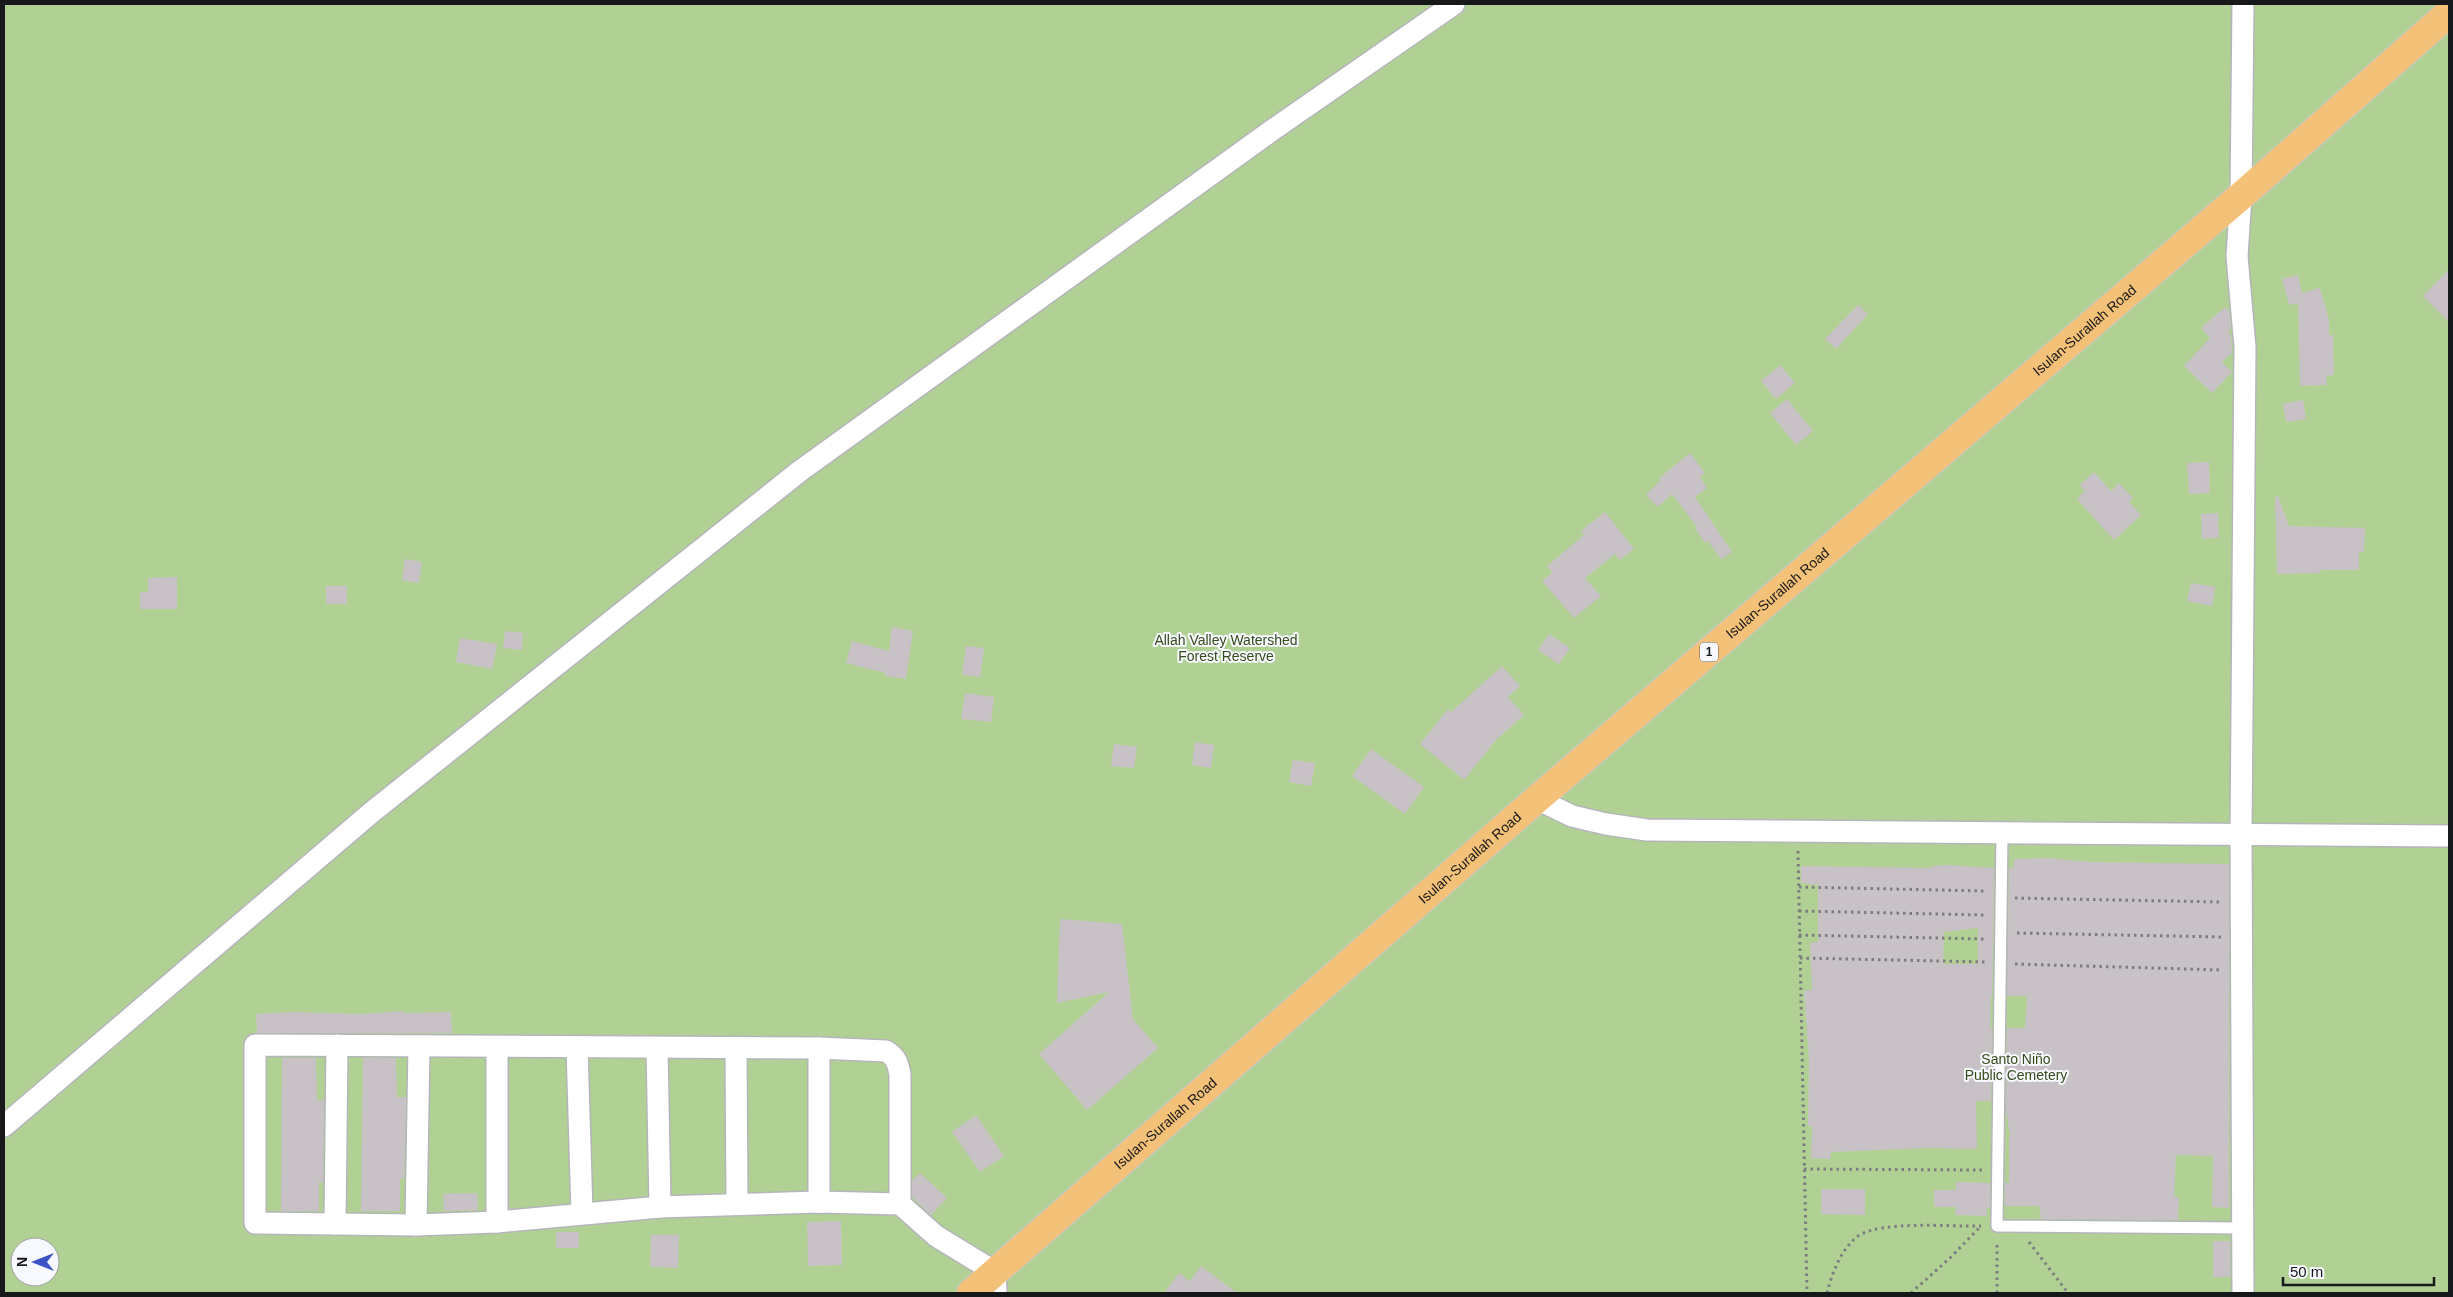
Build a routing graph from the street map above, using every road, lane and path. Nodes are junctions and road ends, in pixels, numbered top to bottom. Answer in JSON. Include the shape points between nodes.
{"nodes":[{"id":1,"x":1454,"y":4,"type":"edge"},
{"id":2,"x":2243,"y":4,"type":"edge"},
{"id":3,"x":2449,"y":13,"type":"edge"},
{"id":4,"x":2241,"y":196,"type":"junction"},
{"id":5,"x":1537,"y":798,"type":"junction"},
{"id":6,"x":1798,"y":833,"type":"junction"},
{"id":7,"x":2002,"y":834,"type":"junction"},
{"id":8,"x":2242,"y":834,"type":"junction"},
{"id":9,"x":2449,"y":836,"type":"edge"},
{"id":10,"x":1799,"y":888,"type":"junction"},
{"id":11,"x":2001,"y":895,"type":"junction"},
{"id":12,"x":2242,"y":902,"type":"junction"},
{"id":13,"x":1799,"y":911,"type":"junction"},
{"id":14,"x":2001,"y":916,"type":"junction"},
{"id":15,"x":1799,"y":935,"type":"junction"},
{"id":16,"x":2001,"y":936,"type":"junction"},
{"id":17,"x":2242,"y":938,"type":"junction"},
{"id":18,"x":1800,"y":958,"type":"junction"},
{"id":19,"x":2000,"y":963,"type":"junction"},
{"id":20,"x":2242,"y":971,"type":"junction"},
{"id":21,"x":337,"y":1045,"type":"junction"},
{"id":22,"x":419,"y":1046,"type":"junction"},
{"id":23,"x":497,"y":1046,"type":"junction"},
{"id":24,"x":577,"y":1047,"type":"junction"},
{"id":25,"x":657,"y":1048,"type":"junction"},
{"id":26,"x":736,"y":1048,"type":"junction"},
{"id":27,"x":819,"y":1048,"type":"junction"},
{"id":28,"x":4,"y":1126,"type":"edge"},
{"id":29,"x":1804,"y":1169,"type":"junction"},
{"id":30,"x":1998,"y":1170,"type":"junction"},
{"id":31,"x":820,"y":1202,"type":"junction"},
{"id":32,"x":737,"y":1204,"type":"junction"},
{"id":33,"x":900,"y":1204,"type":"junction"},
{"id":34,"x":660,"y":1207,"type":"junction"},
{"id":35,"x":582,"y":1213,"type":"junction"},
{"id":36,"x":497,"y":1222,"type":"junction"},
{"id":37,"x":335,"y":1224,"type":"junction"},
{"id":38,"x":416,"y":1225,"type":"junction"},
{"id":39,"x":1980,"y":1226,"type":"junction"},
{"id":40,"x":1997,"y":1226,"type":"junction"},
{"id":41,"x":2016,"y":1226,"type":"junction"},
{"id":42,"x":2243,"y":1228,"type":"junction"},
{"id":43,"x":995,"y":1283,"type":"edge"},
{"id":44,"x":971,"y":1293,"type":"edge"},
{"id":45,"x":1807,"y":1293,"type":"edge"},
{"id":46,"x":1827,"y":1293,"type":"edge"},
{"id":47,"x":1911,"y":1293,"type":"edge"},
{"id":48,"x":1997,"y":1293,"type":"edge"},
{"id":49,"x":2068,"y":1293,"type":"edge"},
{"id":50,"x":2243,"y":1293,"type":"edge"}],
"edges":[{"from":1,"to":28,"type":"street","via":[[800,471],[372,812]]},
{"from":2,"to":4,"type":"street"},
{"from":3,"to":4,"type":"highway","name":"Isulan-Surallah Road","number":"1"},
{"from":4,"to":5,"type":"highway","name":"Isulan-Surallah Road","number":"1"},
{"from":4,"to":8,"type":"street","via":[[2237,256],[2246,347]]},
{"from":5,"to":6,"type":"street","via":[[1572,816],[1647,830]]},
{"from":5,"to":43,"type":"highway","name":"Isulan-Surallah Road","number":"1"},
{"from":6,"to":7,"type":"street"},
{"from":6,"to":10,"type":"path"},
{"from":7,"to":8,"type":"street"},
{"from":7,"to":11,"type":"lane"},
{"from":8,"to":9,"type":"street"},
{"from":8,"to":12,"type":"street"},
{"from":10,"to":11,"type":"path"},
{"from":10,"to":13,"type":"path"},
{"from":11,"to":12,"type":"path"},
{"from":11,"to":14,"type":"lane"},
{"from":12,"to":17,"type":"street"},
{"from":13,"to":14,"type":"path"},
{"from":13,"to":15,"type":"path"},
{"from":14,"to":16,"type":"lane"},
{"from":15,"to":16,"type":"path"},
{"from":15,"to":18,"type":"path"},
{"from":16,"to":17,"type":"path"},
{"from":16,"to":19,"type":"lane"},
{"from":17,"to":20,"type":"street"},
{"from":18,"to":19,"type":"path"},
{"from":18,"to":29,"type":"path"},
{"from":19,"to":20,"type":"path"},
{"from":19,"to":30,"type":"lane"},
{"from":20,"to":42,"type":"street"},
{"from":21,"to":22,"type":"street"},
{"from":21,"to":37,"type":"street"},
{"from":21,"to":37,"type":"street","via":[[256,1044],[256,1223]]},
{"from":22,"to":23,"type":"street"},
{"from":22,"to":38,"type":"street"},
{"from":23,"to":24,"type":"street"},
{"from":23,"to":36,"type":"street"},
{"from":24,"to":25,"type":"street"},
{"from":24,"to":35,"type":"street"},
{"from":25,"to":26,"type":"street"},
{"from":25,"to":34,"type":"street"},
{"from":26,"to":27,"type":"street"},
{"from":26,"to":32,"type":"street"},
{"from":27,"to":31,"type":"street"},
{"from":27,"to":33,"type":"street","via":[[886,1051],[898,1064]]},
{"from":29,"to":30,"type":"path"},
{"from":29,"to":45,"type":"path"},
{"from":30,"to":40,"type":"lane"},
{"from":31,"to":32,"type":"street"},
{"from":31,"to":33,"type":"street"},
{"from":32,"to":34,"type":"street"},
{"from":33,"to":43,"type":"street"},
{"from":34,"to":35,"type":"street"},
{"from":35,"to":36,"type":"street"},
{"from":36,"to":38,"type":"street"},
{"from":37,"to":38,"type":"street"},
{"from":39,"to":40,"type":"path"},
{"from":39,"to":46,"type":"path","via":[[1871,1230],[1857,1237],[1847,1248],[1836,1266]]},
{"from":39,"to":47,"type":"path"},
{"from":40,"to":41,"type":"lane"},
{"from":40,"to":48,"type":"path"},
{"from":41,"to":42,"type":"lane"},
{"from":41,"to":49,"type":"path"},
{"from":42,"to":50,"type":"street"},
{"from":43,"to":44,"type":"highway","name":"Isulan-Surallah Road","number":"1"}]}
